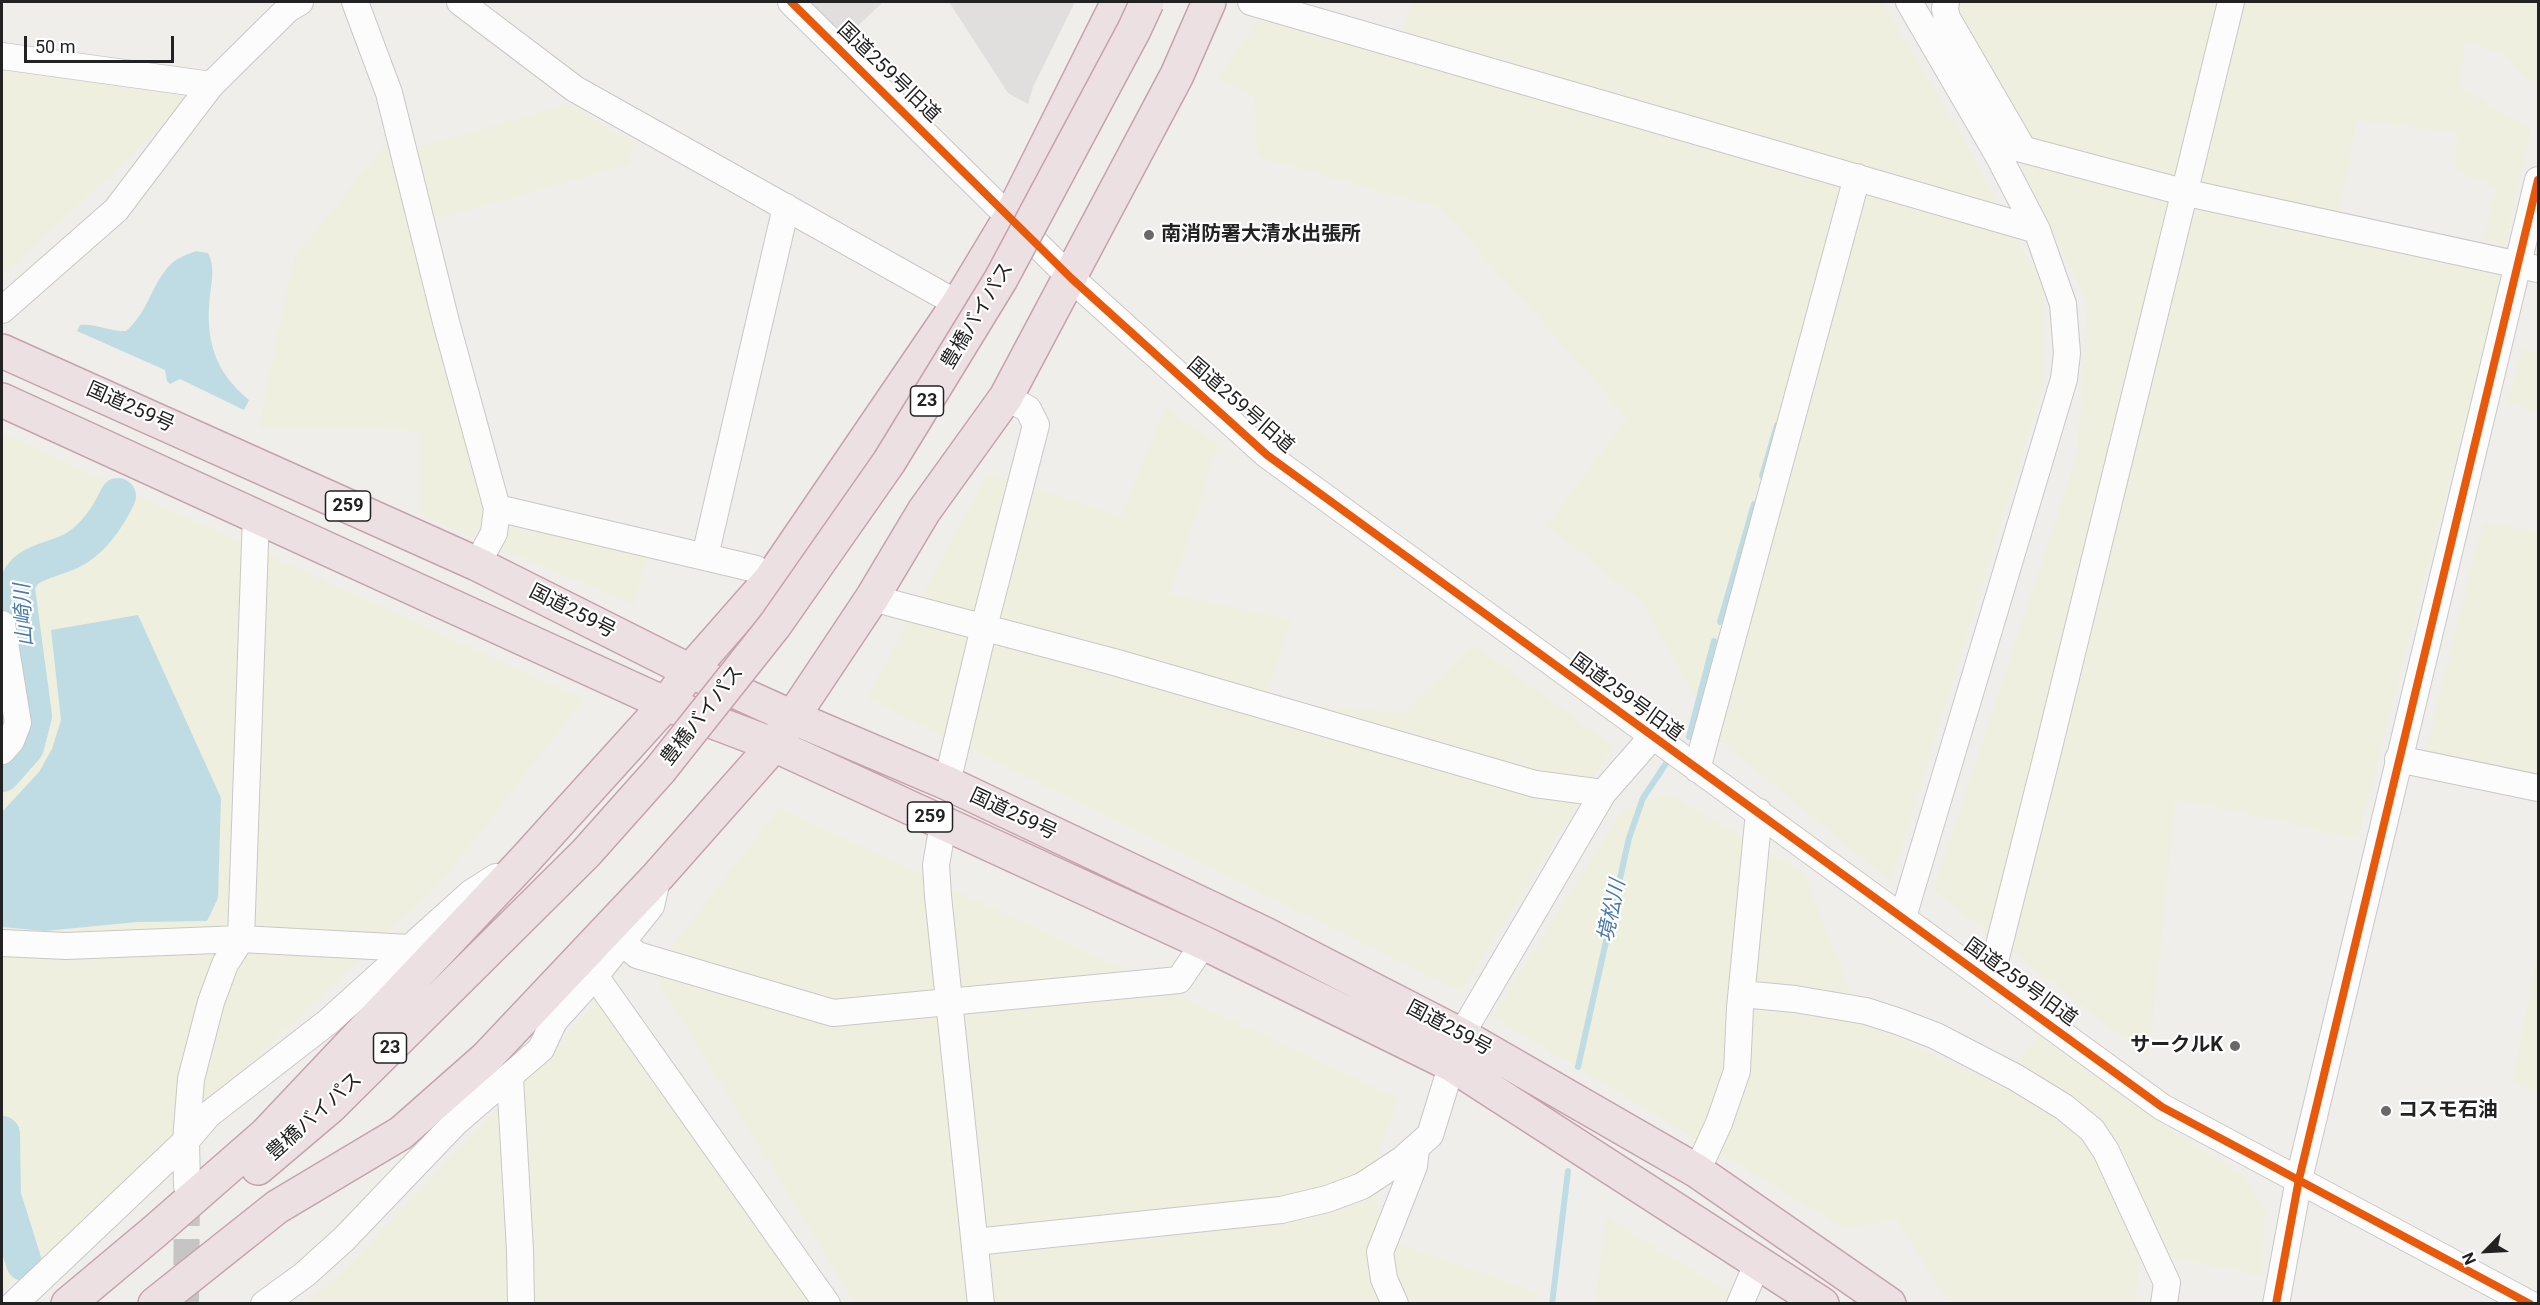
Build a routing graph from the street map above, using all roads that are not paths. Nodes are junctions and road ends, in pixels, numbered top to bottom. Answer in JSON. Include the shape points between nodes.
{"nodes":[{"id":1,"x":300,"y":2,"type":"edge"},
{"id":2,"x":355,"y":2,"type":"edge"},
{"id":3,"x":460,"y":2,"type":"edge"},
{"id":4,"x":791,"y":2,"type":"edge"},
{"id":5,"x":1118,"y":2,"type":"edge"},
{"id":6,"x":1147,"y":2,"type":"edge"},
{"id":7,"x":1251,"y":2,"type":"edge"},
{"id":8,"x":1909,"y":2,"type":"edge"},
{"id":9,"x":1946,"y":2,"type":"edge"},
{"id":10,"x":2231,"y":2,"type":"edge"},
{"id":11,"x":1211,"y":3,"type":"edge"},
{"id":12,"x":2,"y":56,"type":"edge"},
{"id":13,"x":212,"y":85,"type":"junction"},
{"id":14,"x":2010,"y":152,"type":"junction"},
{"id":15,"x":1857,"y":177,"type":"junction"},
{"id":16,"x":2538,"y":180,"type":"edge"},
{"id":17,"x":2183,"y":192,"type":"junction"},
{"id":18,"x":786,"y":207,"type":"junction"},
{"id":19,"x":1011,"y":216,"type":"junction"},
{"id":20,"x":2037,"y":230,"type":"junction"},
{"id":21,"x":2528,"y":266,"type":"edge"},
{"id":22,"x":1071,"y":278,"type":"junction"},
{"id":23,"x":958,"y":304,"type":"junction"},
{"id":24,"x":2,"y":310,"type":"edge"},
{"id":25,"x":2,"y":351,"type":"edge"},
{"id":26,"x":1006,"y":397,"type":"junction"},
{"id":27,"x":3,"y":404,"type":"edge"},
{"id":28,"x":497,"y":508,"type":"junction"},
{"id":29,"x":255,"y":515,"type":"junction"},
{"id":30,"x":705,"y":556,"type":"junction"},
{"id":31,"x":477,"y":564,"type":"junction"},
{"id":32,"x":770,"y":580,"type":"junction"},
{"id":33,"x":872,"y":598,"type":"junction"},
{"id":34,"x":2,"y":624,"type":"edge"},
{"id":35,"x":984,"y":627,"type":"junction"},
{"id":36,"x":690,"y":671,"type":"junction"},
{"id":37,"x":666,"y":704,"type":"junction"},
{"id":38,"x":792,"y":717,"type":"junction"},
{"id":39,"x":1652,"y":737,"type":"junction"},
{"id":40,"x":774,"y":745,"type":"junction"},
{"id":41,"x":2,"y":751,"type":"edge"},
{"id":42,"x":2398,"y":759,"type":"junction"},
{"id":43,"x":1697,"y":769,"type":"junction"},
{"id":44,"x":947,"y":783,"type":"junction"},
{"id":45,"x":2538,"y":788,"type":"edge"},
{"id":46,"x":1603,"y":793,"type":"junction"},
{"id":47,"x":1760,"y":812,"type":"junction"},
{"id":48,"x":943,"y":824,"type":"junction"},
{"id":49,"x":523,"y":862,"type":"junction"},
{"id":50,"x":657,"y":876,"type":"junction"},
{"id":51,"x":1903,"y":917,"type":"junction"},
{"id":52,"x":241,"y":939,"type":"junction"},
{"id":53,"x":2,"y":943,"type":"edge"},
{"id":54,"x":623,"y":943,"type":"junction"},
{"id":55,"x":1204,"y":943,"type":"junction"},
{"id":56,"x":410,"y":948,"type":"junction"},
{"id":57,"x":596,"y":976,"type":"junction"},
{"id":58,"x":1989,"y":981,"type":"junction"},
{"id":59,"x":1742,"y":994,"type":"junction"},
{"id":60,"x":949,"y":1001,"type":"junction"},
{"id":61,"x":1461,"y":1035,"type":"junction"},
{"id":62,"x":1452,"y":1065,"type":"junction"},
{"id":63,"x":510,"y":1078,"type":"junction"},
{"id":64,"x":186,"y":1141,"type":"junction"},
{"id":65,"x":1416,"y":1149,"type":"junction"},
{"id":66,"x":1697,"y":1171,"type":"junction"},
{"id":67,"x":2299,"y":1179,"type":"junction"},
{"id":68,"x":187,"y":1186,"type":"tunnel mouth"},
{"id":69,"x":975,"y":1242,"type":"junction"},
{"id":70,"x":1758,"y":1262,"type":"junction"},
{"id":71,"x":14,"y":1304,"type":"edge"},
{"id":72,"x":68,"y":1304,"type":"edge"},
{"id":73,"x":99,"y":1304,"type":"edge"},
{"id":74,"x":155,"y":1304,"type":"edge"},
{"id":75,"x":264,"y":1304,"type":"edge"},
{"id":76,"x":521,"y":1304,"type":"edge"},
{"id":77,"x":827,"y":1304,"type":"edge"},
{"id":78,"x":981,"y":1304,"type":"edge"},
{"id":79,"x":1395,"y":1304,"type":"edge"},
{"id":80,"x":1740,"y":1304,"type":"edge"},
{"id":81,"x":1822,"y":1304,"type":"edge"},
{"id":82,"x":1889,"y":1304,"type":"edge"},
{"id":83,"x":2164,"y":1304,"type":"edge"},
{"id":84,"x":2276,"y":1304,"type":"edge"},
{"id":85,"x":2530,"y":1304,"type":"edge"}],
"edges":[{"from":1,"to":13,"type":"street","via":[[288,9]]},
{"from":2,"to":28,"type":"street","via":[[389,93]]},
{"from":3,"to":18,"type":"street","via":[[575,89]]},
{"from":4,"to":19,"type":"street","name":"国道259号旧道"},
{"from":5,"to":19,"type":"highway","number":"23"},
{"from":6,"to":73,"type":"highway","name":"豊橋バイパス","number":"23","bridge":true,"via":[[1001,279],[889,462],[775,625],[660,770],[586,853],[330,1107]]},
{"from":7,"to":15,"type":"street"},
{"from":8,"to":14,"type":"street"},
{"from":9,"to":14,"type":"street","via":[[1947,18]]},
{"from":10,"to":17,"type":"street"},
{"from":11,"to":22,"type":"highway"},
{"from":12,"to":13,"type":"street"},
{"from":13,"to":24,"type":"street","via":[[116,210]]},
{"from":14,"to":17,"type":"street"},
{"from":14,"to":20,"type":"street"},
{"from":15,"to":20,"type":"street"},
{"from":15,"to":43,"type":"street"},
{"from":16,"to":21,"type":"street"},
{"from":17,"to":21,"type":"street"},
{"from":17,"to":58,"type":"street"},
{"from":18,"to":23,"type":"street"},
{"from":18,"to":30,"type":"street"},
{"from":19,"to":22,"type":"street","name":"国道259号旧道"},
{"from":19,"to":23,"type":"highway","number":"23"},
{"from":20,"to":51,"type":"street","via":[[2063,304],[2067,353],[2064,380]]},
{"from":21,"to":42,"type":"street"},
{"from":22,"to":26,"type":"highway"},
{"from":22,"to":39,"type":"street","name":"国道259号旧道","via":[[1267,455]]},
{"from":23,"to":32,"type":"highway","number":"23"},
{"from":25,"to":31,"type":"highway","name":"国道259号","number":"259"},
{"from":26,"to":33,"type":"highway","via":[[924,512]]},
{"from":26,"to":35,"type":"street","via":[[1028,409],[1036,425]]},
{"from":27,"to":29,"type":"highway","name":"国道259号","number":"259"},
{"from":28,"to":30,"type":"street"},
{"from":28,"to":31,"type":"street","via":[[494,533]]},
{"from":29,"to":37,"type":"highway","name":"国道259号","number":"259"},
{"from":29,"to":52,"type":"street"},
{"from":30,"to":32,"type":"street","via":[[756,569]]},
{"from":31,"to":36,"type":"highway","name":"国道259号","number":"259"},
{"from":32,"to":36,"type":"highway","number":"23"},
{"from":33,"to":35,"type":"street"},
{"from":33,"to":38,"type":"highway"},
{"from":34,"to":41,"type":"street","via":[[18,723]]},
{"from":35,"to":44,"type":"street"},
{"from":35,"to":46,"type":"street","via":[[1535,784]]},
{"from":36,"to":37,"type":"highway","number":"23"},
{"from":36,"to":38,"type":"highway","name":"国道259号","number":"259"},
{"from":37,"to":40,"type":"highway","name":"国道259号","number":"259"},
{"from":37,"to":49,"type":"highway","number":"23"},
{"from":38,"to":40,"type":"highway"},
{"from":38,"to":44,"type":"highway","name":"国道259号","number":"259"},
{"from":39,"to":43,"type":"street","name":"国道259号旧道"},
{"from":39,"to":46,"type":"street"},
{"from":40,"to":48,"type":"highway","name":"国道259号","number":"259"},
{"from":40,"to":50,"type":"highway"},
{"from":42,"to":45,"type":"street"},
{"from":42,"to":67,"type":"street"},
{"from":43,"to":47,"type":"street","name":"国道259号旧道"},
{"from":44,"to":61,"type":"highway","name":"国道259号","number":"259","via":[[1265,934]]},
{"from":46,"to":61,"type":"street"},
{"from":47,"to":51,"type":"street","name":"国道259号旧道"},
{"from":47,"to":59,"type":"street"},
{"from":48,"to":55,"type":"highway","name":"国道259号","number":"259"},
{"from":48,"to":60,"type":"street","via":[[936,865]]},
{"from":49,"to":56,"type":"street","via":[[471,893]]},
{"from":49,"to":72,"type":"highway","number":"23","via":[[265,1135]]},
{"from":50,"to":54,"type":"street","via":[[651,906]]},
{"from":50,"to":74,"type":"highway","via":[[486,1058],[401,1133],[277,1207]]},
{"from":51,"to":58,"type":"street","name":"国道259号旧道"},
{"from":52,"to":53,"type":"street","via":[[66,946]]},
{"from":52,"to":56,"type":"street"},
{"from":52,"to":64,"type":"street","via":[[225,964],[190,1079]]},
{"from":54,"to":57,"type":"street"},
{"from":54,"to":60,"type":"street","via":[[637,955],[833,1013]]},
{"from":55,"to":60,"type":"street","via":[[1179,980]]},
{"from":55,"to":62,"type":"highway","name":"国道259号","number":"259"},
{"from":56,"to":64,"type":"street","via":[[329,1021],[208,1115]]},
{"from":57,"to":63,"type":"street","via":[[554,1021],[542,1049]]},
{"from":57,"to":77,"type":"street"},
{"from":58,"to":67,"type":"street","name":"国道259号旧道","via":[[2162,1107]]},
{"from":59,"to":66,"type":"street","via":[[1737,1071]]},
{"from":59,"to":83,"type":"street","via":[[1866,1011],[1900,1022],[1972,1054],[2064,1107],[2092,1130],[2106,1151],[2167,1283]]},
{"from":60,"to":69,"type":"street"},
{"from":61,"to":62,"type":"street"},
{"from":61,"to":66,"type":"highway","name":"国道259号","number":"259"},
{"from":62,"to":65,"type":"street","via":[[1430,1136]]},
{"from":62,"to":70,"type":"highway","name":"国道259号","number":"259"},
{"from":63,"to":75,"type":"street","via":[[455,1123],[336,1246]]},
{"from":63,"to":76,"type":"street"},
{"from":64,"to":68,"type":"street"},
{"from":64,"to":71,"type":"street"},
{"from":65,"to":69,"type":"street","via":[[1362,1186],[1281,1210]]},
{"from":65,"to":79,"type":"street","via":[[1414,1166],[1380,1252],[1384,1279]]},
{"from":66,"to":82,"type":"highway","name":"国道259号","number":"259"},
{"from":67,"to":84,"type":"street"},
{"from":67,"to":85,"type":"street","name":"国道259号旧道"},
{"from":69,"to":78,"type":"street"},
{"from":70,"to":80,"type":"street"},
{"from":70,"to":81,"type":"highway","name":"国道259号","number":"259"}]}
